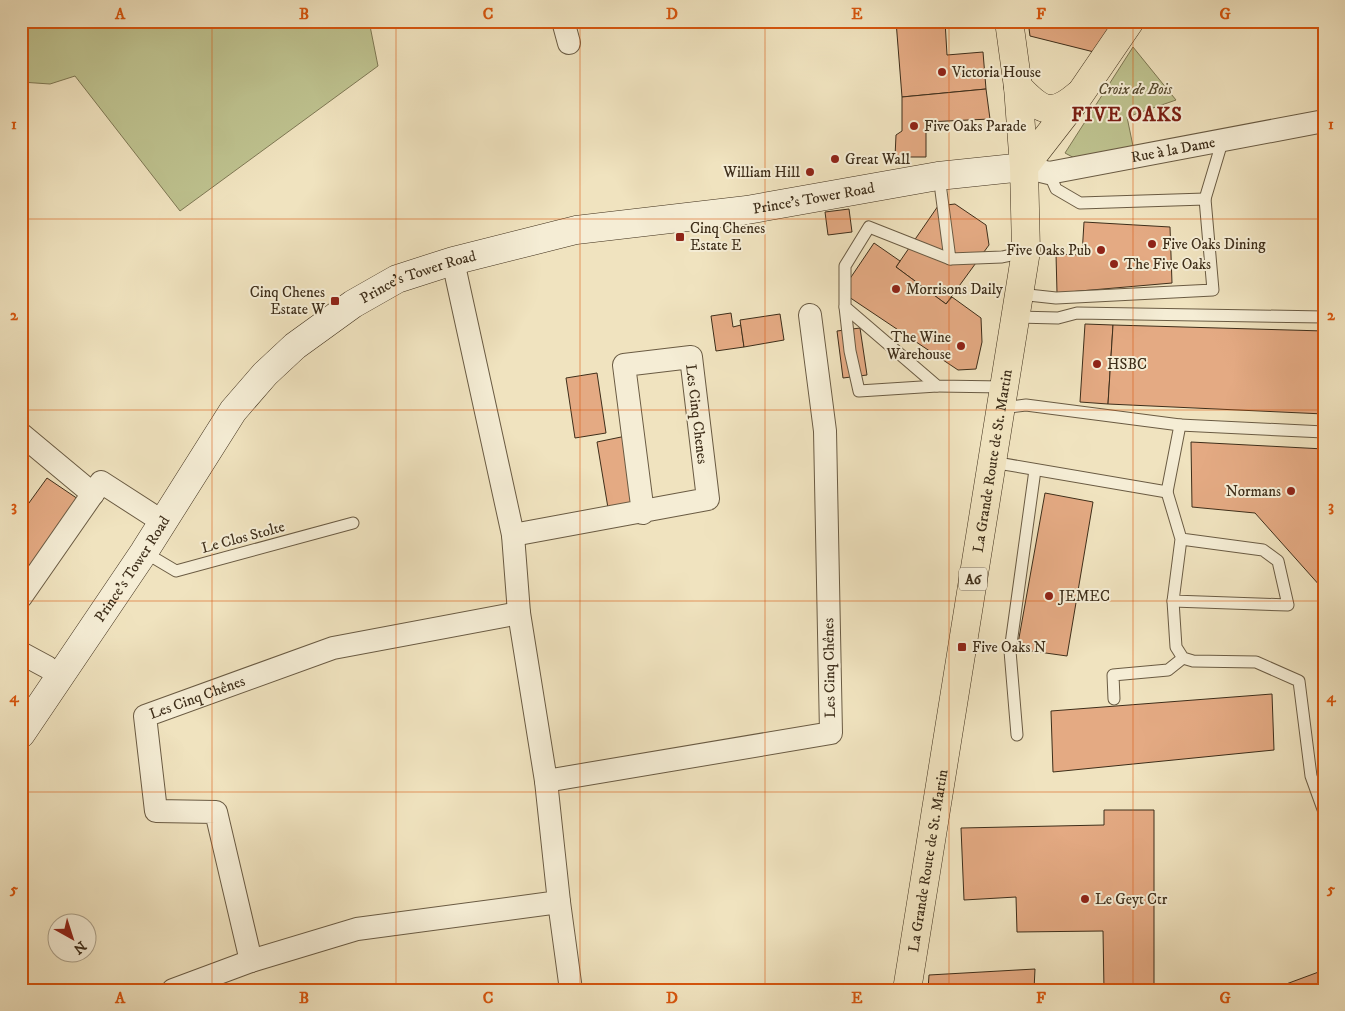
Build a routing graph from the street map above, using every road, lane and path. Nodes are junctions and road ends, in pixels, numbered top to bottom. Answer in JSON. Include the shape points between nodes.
{"nodes":[{"id":1,"x":562,"y":21,"type":"edge"},
{"id":2,"x":1009,"y":21,"type":"edge"},
{"id":3,"x":1130,"y":21,"type":"edge"},
{"id":4,"x":569,"y":43,"type":"dead end"},
{"id":5,"x":1018,"y":87,"type":"junction"},
{"id":6,"x":1081,"y":93,"type":"junction"},
{"id":7,"x":1324,"y":121,"type":"edge"},
{"id":8,"x":1223,"y":139,"type":"junction"},
{"id":9,"x":1037,"y":170,"type":"junction"},
{"id":10,"x":938,"y":176,"type":"junction"},
{"id":11,"x":1205,"y":200,"type":"junction"},
{"id":12,"x":1026,"y":251,"type":"junction"},
{"id":13,"x":950,"y":259,"type":"junction"},
{"id":14,"x":453,"y":260,"type":"junction"},
{"id":15,"x":1018,"y":306,"type":"junction"},
{"id":16,"x":844,"y":308,"type":"junction"},
{"id":17,"x":810,"y":315,"type":"dead end"},
{"id":18,"x":1324,"y":317,"type":"edge"},
{"id":19,"x":937,"y":386,"type":"junction"},
{"id":20,"x":1002,"y":397,"type":"junction"},
{"id":21,"x":1180,"y":425,"type":"junction"},
{"id":22,"x":1324,"y":432,"type":"edge"},
{"id":23,"x":21,"y":434,"type":"edge"},
{"id":24,"x":992,"y":462,"type":"junction"},
{"id":25,"x":1036,"y":470,"type":"junction"},
{"id":26,"x":1167,"y":492,"type":"junction"},
{"id":27,"x":93,"y":494,"type":"junction"},
{"id":28,"x":643,"y":513,"type":"junction"},
{"id":29,"x":163,"y":522,"type":"junction"},
{"id":30,"x":353,"y":523,"type":"dead end"},
{"id":31,"x":513,"y":535,"type":"junction"},
{"id":32,"x":1181,"y":538,"type":"junction"},
{"id":33,"x":144,"y":552,"type":"junction"},
{"id":34,"x":21,"y":597,"type":"edge"},
{"id":35,"x":1173,"y":601,"type":"junction"},
{"id":36,"x":519,"y":613,"type":"junction"},
{"id":37,"x":21,"y":653,"type":"edge"},
{"id":38,"x":1183,"y":658,"type":"junction"},
{"id":39,"x":47,"y":667,"type":"dead end"},
{"id":40,"x":1114,"y":700,"type":"dead end"},
{"id":41,"x":21,"y":734,"type":"edge"},
{"id":42,"x":1017,"y":735,"type":"dead end"},
{"id":43,"x":546,"y":781,"type":"junction"},
{"id":44,"x":1324,"y":812,"type":"edge"},
{"id":45,"x":559,"y":902,"type":"junction"},
{"id":46,"x":251,"y":961,"type":"junction"},
{"id":47,"x":173,"y":990,"type":"edge"},
{"id":48,"x":571,"y":990,"type":"edge"},
{"id":49,"x":907,"y":990,"type":"edge"}],
"edges":[{"from":1,"to":4,"type":"street"},
{"from":2,"to":5,"type":"main road","number":"A6"},
{"from":3,"to":6,"type":"main road"},
{"from":5,"to":6,"type":"main road","via":[[1035,105],[1055,110]]},
{"from":5,"to":9,"type":"main road","number":"A6"},
{"from":6,"to":9,"type":"main road"},
{"from":7,"to":8,"type":"street","name":"Rue à la Dame"},
{"from":8,"to":9,"type":"street","name":"Rue à la Dame"},
{"from":8,"to":11,"type":"lane"},
{"from":9,"to":10,"type":"main road","name":"Prince's Tower Road"},
{"from":9,"to":11,"type":"lane","via":[[1056,189],[1080,204]]},
{"from":9,"to":12,"type":"main road","name":"La Grande Route de St. Martin","number":"A6"},
{"from":10,"to":13,"type":"lane"},
{"from":10,"to":14,"type":"main road","name":"Prince's Tower Road","via":[[747,210],[576,230]]},
{"from":11,"to":15,"type":"lane","via":[[1213,290],[1056,298]]},
{"from":12,"to":13,"type":"lane","via":[[1002,257]]},
{"from":12,"to":15,"type":"main road","name":"La Grande Route de St. Martin","number":"A6"},
{"from":13,"to":16,"type":"lane","via":[[868,227],[845,266]]},
{"from":14,"to":29,"type":"main road","name":"Prince's Tower Road","via":[[397,279],[353,304],[295,346],[233,411]]},
{"from":14,"to":31,"type":"street"},
{"from":15,"to":18,"type":"lane","via":[[1058,318],[1077,312]]},
{"from":15,"to":20,"type":"main road","name":"La Grande Route de St. Martin","number":"A6"},
{"from":16,"to":19,"type":"lane"},
{"from":16,"to":19,"type":"lane","via":[[859,392]]},
{"from":17,"to":43,"type":"street","name":"Les Cinq Chênes","via":[[825,431],[831,733]]},
{"from":19,"to":20,"type":"lane"},
{"from":20,"to":21,"type":"lane","via":[[1026,405]]},
{"from":20,"to":24,"type":"main road","name":"La Grande Route de St. Martin","number":"A6"},
{"from":21,"to":22,"type":"lane"},
{"from":21,"to":26,"type":"lane"},
{"from":23,"to":27,"type":"street"},
{"from":24,"to":25,"type":"lane"},
{"from":24,"to":49,"type":"main road","name":"La Grande Route de St. Martin","number":"A6"},
{"from":25,"to":26,"type":"lane"},
{"from":25,"to":42,"type":"lane","via":[[1010,651]]},
{"from":26,"to":32,"type":"lane"},
{"from":27,"to":29,"type":"street","via":[[101,482]]},
{"from":27,"to":34,"type":"street"},
{"from":28,"to":28,"type":"street","name":"Les Cinq Chenes","via":[[624,365],[691,357],[708,499]]},
{"from":28,"to":31,"type":"street","name":"Les Cinq Chenes"},
{"from":29,"to":33,"type":"main road","name":"Prince's Tower Road"},
{"from":30,"to":33,"type":"lane","name":"Le Clos Stolte","via":[[176,571]]},
{"from":31,"to":36,"type":"street"},
{"from":32,"to":35,"type":"lane"},
{"from":32,"to":35,"type":"lane","via":[[1263,550],[1278,561],[1288,605]]},
{"from":33,"to":41,"type":"main road","name":"Prince's Tower Road"},
{"from":35,"to":38,"type":"lane","via":[[1176,648]]},
{"from":36,"to":43,"type":"street"},
{"from":36,"to":46,"type":"street","name":"Les Cinq Chênes","via":[[333,648],[145,716],[156,811],[216,812]]},
{"from":37,"to":39,"type":"street"},
{"from":38,"to":40,"type":"lane","via":[[1168,670],[1113,675]]},
{"from":38,"to":44,"type":"lane","via":[[1256,662],[1299,682],[1311,776]]},
{"from":43,"to":45,"type":"street"},
{"from":45,"to":46,"type":"street","via":[[357,929]]},
{"from":45,"to":48,"type":"street"},
{"from":46,"to":47,"type":"street"}]}
